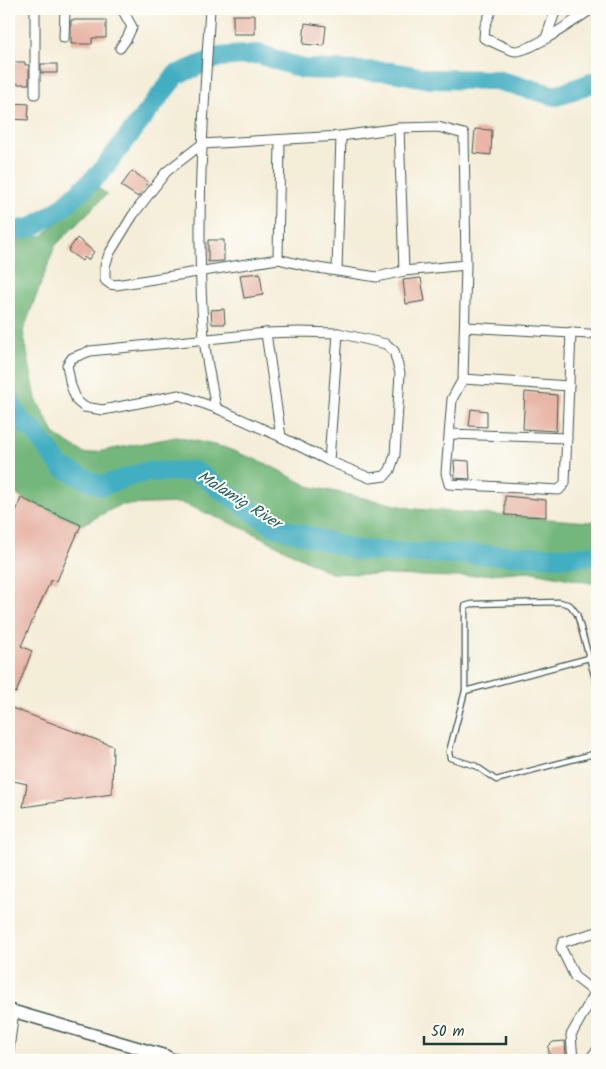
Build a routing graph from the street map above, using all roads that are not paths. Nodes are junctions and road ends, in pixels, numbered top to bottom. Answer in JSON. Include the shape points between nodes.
{"nodes":[{"id":1,"x":35,"y":9,"type":"edge"},
{"id":2,"x":65,"y":9,"type":"edge"},
{"id":3,"x":122,"y":9,"type":"edge"},
{"id":4,"x":210,"y":9,"type":"edge"},
{"id":5,"x":492,"y":9,"type":"edge"},
{"id":6,"x":556,"y":9,"type":"edge"},
{"id":7,"x":592,"y":9,"type":"edge"},
{"id":8,"x":64,"y":38,"type":"dead end"},
{"id":9,"x":546,"y":38,"type":"junction"},
{"id":10,"x":120,"y":48,"type":"dead end"},
{"id":11,"x":35,"y":94,"type":"dead end"},
{"id":12,"x":400,"y":128,"type":"junction"},
{"id":13,"x":342,"y":136,"type":"junction"},
{"id":14,"x":280,"y":140,"type":"junction"},
{"id":15,"x":202,"y":144,"type":"junction"},
{"id":16,"x":278,"y":259,"type":"junction"},
{"id":17,"x":466,"y":266,"type":"junction"},
{"id":18,"x":200,"y":270,"type":"junction"},
{"id":19,"x":337,"y":270,"type":"junction"},
{"id":20,"x":404,"y":271,"type":"junction"},
{"id":21,"x":465,"y":327,"type":"junction"},
{"id":22,"x":571,"y":332,"type":"junction"},
{"id":23,"x":266,"y":333,"type":"junction"},
{"id":24,"x":338,"y":333,"type":"junction"},
{"id":25,"x":588,"y":334,"type":"dead end"},
{"id":26,"x":205,"y":339,"type":"junction"},
{"id":27,"x":463,"y":379,"type":"junction"},
{"id":28,"x":569,"y":386,"type":"junction"},
{"id":29,"x":216,"y":408,"type":"junction"},
{"id":30,"x":450,"y":434,"type":"junction"},
{"id":31,"x":281,"y":437,"type":"junction"},
{"id":32,"x":567,"y":438,"type":"junction"},
{"id":33,"x":329,"y":461,"type":"junction"},
{"id":34,"x":589,"y":658,"type":"junction"},
{"id":35,"x":597,"y":686,"type":"edge"},
{"id":36,"x":465,"y":691,"type":"junction"},
{"id":37,"x":597,"y":753,"type":"edge"},
{"id":38,"x":597,"y":932,"type":"edge"},
{"id":39,"x":596,"y":993,"type":"edge"},
{"id":40,"x":11,"y":1011,"type":"edge"},
{"id":41,"x":9,"y":1049,"type":"edge"},
{"id":42,"x":597,"y":1050,"type":"edge"},
{"id":43,"x":166,"y":1058,"type":"edge"},
{"id":44,"x":182,"y":1060,"type":"edge"},
{"id":45,"x":573,"y":1060,"type":"edge"},
{"id":46,"x":589,"y":1060,"type":"edge"}],
"edges":[{"from":1,"to":11,"type":"street"},
{"from":2,"to":8,"type":"street"},
{"from":3,"to":10,"type":"street","via":[[132,27]]},
{"from":4,"to":15,"type":"street"},
{"from":5,"to":9,"type":"street","via":[[484,38],[515,51]]},
{"from":6,"to":9,"type":"street"},
{"from":7,"to":9,"type":"street"},
{"from":12,"to":13,"type":"street"},
{"from":12,"to":17,"type":"street","via":[[438,127],[464,134]]},
{"from":12,"to":20,"type":"street"},
{"from":13,"to":14,"type":"street"},
{"from":13,"to":19,"type":"street"},
{"from":14,"to":15,"type":"street"},
{"from":14,"to":16,"type":"street"},
{"from":15,"to":18,"type":"street"},
{"from":15,"to":18,"type":"street","via":[[166,172],[147,196],[108,254],[105,280],[116,285]]},
{"from":16,"to":18,"type":"street"},
{"from":16,"to":19,"type":"street"},
{"from":17,"to":20,"type":"street"},
{"from":17,"to":21,"type":"street"},
{"from":18,"to":26,"type":"street"},
{"from":19,"to":20,"type":"street","via":[[377,276]]},
{"from":21,"to":22,"type":"street"},
{"from":21,"to":27,"type":"street"},
{"from":22,"to":25,"type":"street"},
{"from":22,"to":28,"type":"street"},
{"from":23,"to":24,"type":"street"},
{"from":23,"to":26,"type":"street"},
{"from":23,"to":31,"type":"street"},
{"from":24,"to":33,"type":"street"},
{"from":24,"to":33,"type":"street","via":[[386,344],[394,351],[400,373],[395,455],[385,476],[370,478]]},
{"from":26,"to":29,"type":"street"},
{"from":26,"to":29,"type":"street","via":[[90,351],[72,358],[67,365],[77,401],[84,407],[103,410],[179,395]]},
{"from":27,"to":28,"type":"street"},
{"from":27,"to":30,"type":"street","via":[[452,399]]},
{"from":28,"to":32,"type":"street"},
{"from":29,"to":31,"type":"street"},
{"from":30,"to":32,"type":"street"},
{"from":30,"to":32,"type":"street","via":[[446,473],[449,484],[559,490],[565,483]]},
{"from":31,"to":33,"type":"street"},
{"from":34,"to":35,"type":"lane"},
{"from":34,"to":36,"type":"lane"},
{"from":34,"to":36,"type":"lane","via":[[577,614],[570,605],[560,602],[472,604],[465,606],[464,615]]},
{"from":36,"to":37,"type":"lane","via":[[450,758],[476,766],[496,780]]},
{"from":38,"to":39,"type":"street","via":[[563,942],[561,948],[575,977]]},
{"from":39,"to":45,"type":"street","via":[[571,1035]]},
{"from":40,"to":41,"type":"street"},
{"from":40,"to":43,"type":"street"},
{"from":42,"to":46,"type":"street"},
{"from":43,"to":44,"type":"street"}]}
